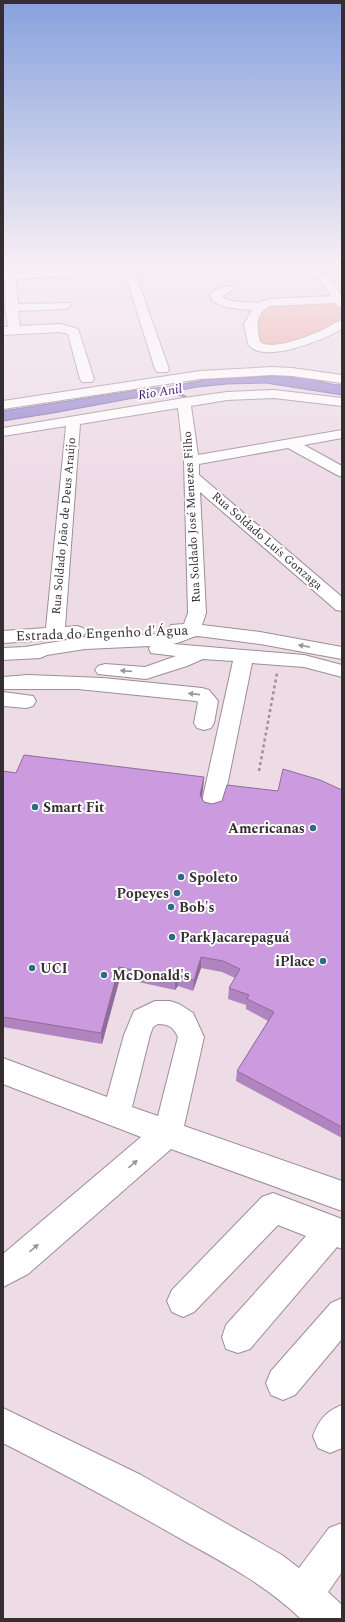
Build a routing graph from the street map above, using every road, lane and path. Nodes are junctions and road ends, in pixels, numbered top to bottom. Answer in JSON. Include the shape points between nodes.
{"nodes":[{"id":1,"x":76,"y":340,"type":"edge"},
{"id":2,"x":152,"y":340,"type":"edge"},
{"id":3,"x":253,"y":340,"type":"edge"},
{"id":4,"x":306,"y":340,"type":"edge"},
{"id":5,"x":162,"y":369,"type":"dead end"},
{"id":6,"x":87,"y":379,"type":"dead end"},
{"id":7,"x":342,"y":379,"type":"edge"},
{"id":8,"x":184,"y":402,"type":"junction"},
{"id":9,"x":342,"y":402,"type":"edge"},
{"id":10,"x":3,"y":406,"type":"edge"},
{"id":11,"x":74,"y":420,"type":"junction"},
{"id":12,"x":3,"y":432,"type":"edge"},
{"id":13,"x":342,"y":434,"type":"edge"},
{"id":14,"x":291,"y":444,"type":"junction"},
{"id":15,"x":191,"y":468,"type":"junction"},
{"id":16,"x":342,"y":472,"type":"edge"},
{"id":17,"x":342,"y":606,"type":"edge"},
{"id":18,"x":191,"y":629,"type":"junction"},
{"id":19,"x":55,"y":633,"type":"junction"},
{"id":20,"x":241,"y":635,"type":"junction"},
{"id":21,"x":3,"y":637,"type":"edge"},
{"id":22,"x":146,"y":648,"type":"junction"},
{"id":23,"x":202,"y":652,"type":"junction"},
{"id":24,"x":24,"y":653,"type":"junction"},
{"id":25,"x":342,"y":653,"type":"edge"},
{"id":26,"x":3,"y":654,"type":"edge"},
{"id":27,"x":244,"y":655,"type":"junction"},
{"id":28,"x":278,"y":658,"type":"junction"},
{"id":29,"x":157,"y":670,"type":"junction"},
{"id":30,"x":342,"y":671,"type":"edge"},
{"id":31,"x":33,"y":681,"type":"junction"},
{"id":32,"x":3,"y":683,"type":"edge"},
{"id":33,"x":3,"y":699,"type":"edge"},
{"id":34,"x":26,"y":701,"type":"dead end"},
{"id":35,"x":204,"y":723,"type":"dead end"},
{"id":36,"x":260,"y":771,"type":"dead end"},
{"id":37,"x":212,"y":806,"type":"edge"},
{"id":38,"x":3,"y":1071,"type":"edge"},
{"id":39,"x":116,"y":1114,"type":"junction"},
{"id":40,"x":168,"y":1134,"type":"junction"},
{"id":41,"x":342,"y":1196,"type":"edge"},
{"id":42,"x":337,"y":1232,"type":"edge"},
{"id":43,"x":3,"y":1271,"type":"edge"},
{"id":44,"x":183,"y":1301,"type":"dead end"},
{"id":45,"x":342,"y":1314,"type":"edge"},
{"id":46,"x":238,"y":1337,"type":"dead end"},
{"id":47,"x":283,"y":1383,"type":"dead end"},
{"id":48,"x":3,"y":1425,"type":"edge"},
{"id":49,"x":342,"y":1541,"type":"edge"},
{"id":50,"x":303,"y":1594,"type":"junction"},
{"id":51,"x":329,"y":1619,"type":"edge"}],
"edges":[{"from":1,"to":6,"type":"street"},
{"from":2,"to":5,"type":"street"},
{"from":3,"to":4,"type":"street","via":[[254,344],[265,349]]},
{"from":7,"to":10,"type":"street","via":[[272,372],[200,375]]},
{"from":8,"to":9,"type":"street","via":[[249,394]]},
{"from":8,"to":11,"type":"street"},
{"from":8,"to":15,"type":"street","name":"Rua Soldado José Menezes Filho"},
{"from":11,"to":12,"type":"street"},
{"from":11,"to":19,"type":"street","name":"Rua Soldado João de Deus Araújo"},
{"from":13,"to":14,"type":"street"},
{"from":14,"to":15,"type":"street"},
{"from":14,"to":16,"type":"street"},
{"from":15,"to":17,"type":"street","name":"Rua Soldado Luís Gonzaga"},
{"from":15,"to":18,"type":"street","name":"Rua Soldado José Menezes Filho","via":[[197,613]]},
{"from":18,"to":19,"type":"street","name":"Estrada do Engenho d'Água","via":[[152,628]]},
{"from":18,"to":20,"type":"street","name":"Estrada do Engenho d'Água"},
{"from":18,"to":24,"type":"street","via":[[183,636],[166,640],[85,643]]},
{"from":19,"to":21,"type":"street","name":"Estrada do Engenho d'Água"},
{"from":20,"to":23,"type":"street"},
{"from":25,"to":20,"type":"street","name":"Estrada do Engenho d'Água","one_way":true},
{"from":22,"to":23,"type":"street","name":"Estrada do Engenho d'Água"},
{"from":22,"to":24,"type":"street","name":"Estrada do Engenho d'Água"},
{"from":22,"to":29,"type":"street","via":[[156,659]]},
{"from":23,"to":27,"type":"street","name":"Estrada do Engenho d'Água"},
{"from":23,"to":29,"type":"street"},
{"from":24,"to":26,"type":"street","name":"Estrada do Engenho d'Água"},
{"from":27,"to":28,"type":"street","name":"Estrada do Engenho d'Água"},
{"from":27,"to":37,"type":"street"},
{"from":28,"to":30,"type":"street","name":"Estrada do Engenho d'Água","via":[[304,661]]},
{"from":28,"to":36,"type":"path"},
{"from":29,"to":31,"type":"street","one_way":true,"via":[[146,673],[86,668],[49,672]]},
{"from":31,"to":32,"type":"street"},
{"from":35,"to":31,"type":"street","one_way":true,"via":[[208,701],[202,695],[79,682]]},
{"from":33,"to":34,"type":"street"},
{"from":38,"to":39,"type":"street"},
{"from":39,"to":40,"type":"street"},
{"from":39,"to":40,"type":"street","via":[[143,1019],[155,1013],[170,1012],[184,1021],[191,1037]]},
{"from":40,"to":41,"type":"street"},
{"from":43,"to":40,"type":"street","one_way":true,"via":[[17,1263]]},
{"from":42,"to":44,"type":"street","via":[[273,1208]]},
{"from":42,"to":46,"type":"street"},
{"from":45,"to":47,"type":"street"},
{"from":48,"to":50,"type":"street","via":[[128,1488],[269,1568]]},
{"from":49,"to":50,"type":"street"},
{"from":50,"to":51,"type":"street"}]}
